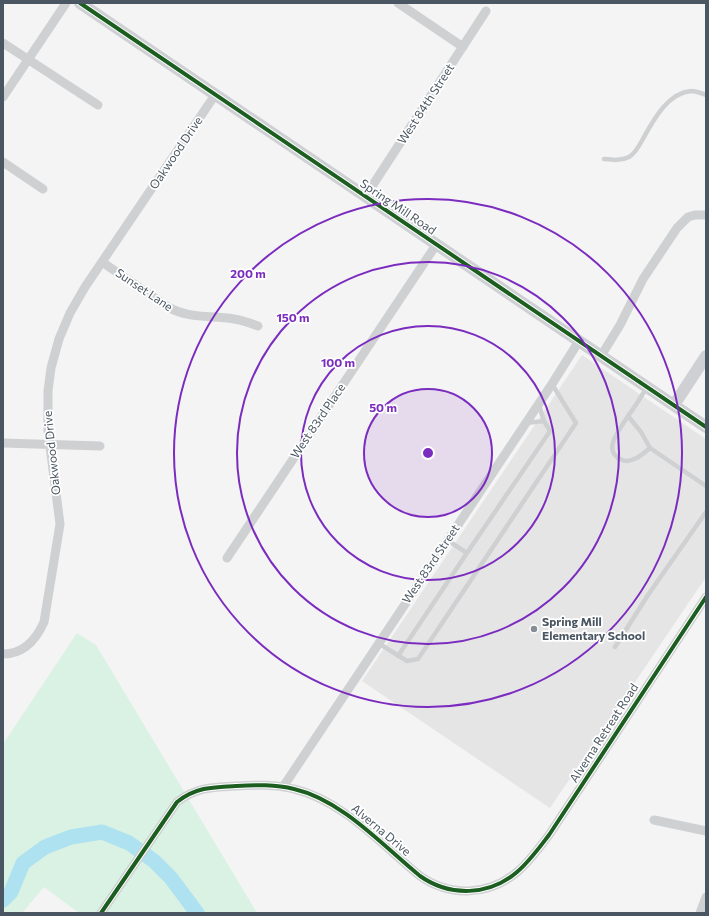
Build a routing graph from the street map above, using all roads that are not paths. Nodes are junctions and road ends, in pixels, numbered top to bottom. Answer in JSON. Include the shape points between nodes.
{"nodes":[{"id":1,"x":66,"y":3,"type":"edge"},
{"id":2,"x":80,"y":3,"type":"edge"},
{"id":3,"x":398,"y":3,"type":"edge"},
{"id":4,"x":486,"y":11,"type":"dead end"},
{"id":5,"x":3,"y":43,"type":"edge"},
{"id":6,"x":463,"y":47,"type":"junction"},
{"id":7,"x":28,"y":59,"type":"junction"},
{"id":8,"x":215,"y":95,"type":"junction"},
{"id":9,"x":706,"y":95,"type":"edge"},
{"id":10,"x":3,"y":97,"type":"edge"},
{"id":11,"x":98,"y":105,"type":"dead end"},
{"id":12,"x":604,"y":159,"type":"dead end"},
{"id":13,"x":3,"y":162,"type":"edge"},
{"id":14,"x":43,"y":189,"type":"dead end"},
{"id":15,"x":365,"y":196,"type":"junction"},
{"id":16,"x":706,"y":215,"type":"edge"},
{"id":17,"x":436,"y":245,"type":"junction"},
{"id":18,"x":102,"y":262,"type":"junction"},
{"id":19,"x":258,"y":326,"type":"dead end"},
{"id":20,"x":580,"y":341,"type":"junction"},
{"id":21,"x":601,"y":356,"type":"junction"},
{"id":22,"x":706,"y":356,"type":"edge"},
{"id":23,"x":552,"y":384,"type":"junction"},
{"id":24,"x":647,"y":387,"type":"junction"},
{"id":25,"x":538,"y":404,"type":"junction"},
{"id":26,"x":674,"y":405,"type":"junction"},
{"id":27,"x":628,"y":416,"type":"junction"},
{"id":28,"x":544,"y":421,"type":"junction"},
{"id":29,"x":526,"y":423,"type":"junction"},
{"id":30,"x":706,"y":427,"type":"edge"},
{"id":31,"x":3,"y":443,"type":"edge"},
{"id":32,"x":50,"y":444,"type":"junction"},
{"id":33,"x":100,"y":446,"type":"dead end"},
{"id":34,"x":650,"y":448,"type":"junction"},
{"id":35,"x":706,"y":486,"type":"edge"},
{"id":36,"x":706,"y":512,"type":"edge"},
{"id":37,"x":447,"y":540,"type":"junction"},
{"id":38,"x":467,"y":553,"type":"junction"},
{"id":39,"x":227,"y":558,"type":"dead end"},
{"id":40,"x":706,"y":597,"type":"edge"},
{"id":41,"x":378,"y":643,"type":"junction"},
{"id":42,"x":615,"y":648,"type":"dead end"},
{"id":43,"x":3,"y":654,"type":"edge"},
{"id":44,"x":398,"y":656,"type":"junction"},
{"id":45,"x":283,"y":786,"type":"junction"},
{"id":46,"x":654,"y":820,"type":"dead end"},
{"id":47,"x":706,"y":831,"type":"edge"},
{"id":48,"x":513,"y":875,"type":"joint"},
{"id":49,"x":706,"y":897,"type":"edge"},
{"id":50,"x":101,"y":913,"type":"edge"},
{"id":51,"x":700,"y":913,"type":"edge"}],
"edges":[{"from":1,"to":7,"type":"street"},
{"from":2,"to":8,"type":"street","name":"Spring Mill Road"},
{"from":3,"to":6,"type":"street"},
{"from":4,"to":6,"type":"street","name":"West 84th Street"},
{"from":5,"to":7,"type":"street"},
{"from":6,"to":15,"type":"street","name":"West 84th Street"},
{"from":7,"to":10,"type":"street"},
{"from":7,"to":11,"type":"street"},
{"from":8,"to":15,"type":"street","name":"Spring Mill Road"},
{"from":8,"to":18,"type":"street","name":"Oakwood Drive"},
{"from":9,"to":12,"type":"lane","via":[[692,91],[679,94],[667,104],[630,156],[616,160]]},
{"from":13,"to":14,"type":"street"},
{"from":15,"to":17,"type":"street","name":"Spring Mill Road"},
{"from":16,"to":21,"type":"street","via":[[688,217],[677,228],[643,279]]},
{"from":17,"to":20,"type":"street","name":"Spring Mill Road"},
{"from":17,"to":39,"type":"street","name":"West 83rd Place"},
{"from":18,"to":19,"type":"street","name":"Sunset Lane","via":[[175,311],[194,316],[239,320]]},
{"from":18,"to":32,"type":"street","name":"Oakwood Drive","via":[[77,299],[59,339],[48,391]]},
{"from":20,"to":21,"type":"street","name":"Spring Mill Road"},
{"from":20,"to":23,"type":"street","name":"West 83rd Street"},
{"from":21,"to":24,"type":"street","name":"Spring Mill Road"},
{"from":22,"to":26,"type":"street"},
{"from":23,"to":25,"type":"street","name":"West 83rd Street"},
{"from":23,"to":44,"type":"lane","via":[[576,423],[418,659],[407,662]]},
{"from":24,"to":26,"type":"street","name":"Spring Mill Road"},
{"from":24,"to":27,"type":"lane"},
{"from":25,"to":28,"type":"lane"},
{"from":25,"to":29,"type":"street","name":"West 83rd Street"},
{"from":26,"to":30,"type":"street","name":"Spring Mill Road"},
{"from":27,"to":34,"type":"lane"},
{"from":27,"to":34,"type":"lane","via":[[615,435],[612,449],[616,455],[630,461]]},
{"from":28,"to":29,"type":"lane"},
{"from":28,"to":38,"type":"lane","via":[[550,430]]},
{"from":29,"to":37,"type":"street","name":"West 83rd Street"},
{"from":31,"to":32,"type":"street"},
{"from":32,"to":33,"type":"street"},
{"from":32,"to":43,"type":"street","name":"Oakwood Drive","via":[[60,524],[44,622],[42,630],[32,642],[15,653]]},
{"from":34,"to":35,"type":"lane"},
{"from":36,"to":42,"type":"lane","via":[[648,595]]},
{"from":37,"to":38,"type":"lane"},
{"from":37,"to":41,"type":"street","name":"West 83rd Street"},
{"from":38,"to":44,"type":"lane"},
{"from":40,"to":48,"type":"street","name":"Alverna Retreat Road","via":[[549,835]]},
{"from":41,"to":44,"type":"lane"},
{"from":41,"to":45,"type":"street","name":"West 83rd Street"},
{"from":45,"to":48,"type":"street","name":"Alverna Drive","via":[[310,794],[337,807],[420,876],[437,886],[456,891],[472,891],[495,886]]},
{"from":45,"to":50,"type":"street","name":"Alverna Drive","via":[[208,787],[186,795],[177,802]]},
{"from":46,"to":47,"type":"street"},
{"from":49,"to":51,"type":"street"}]}
